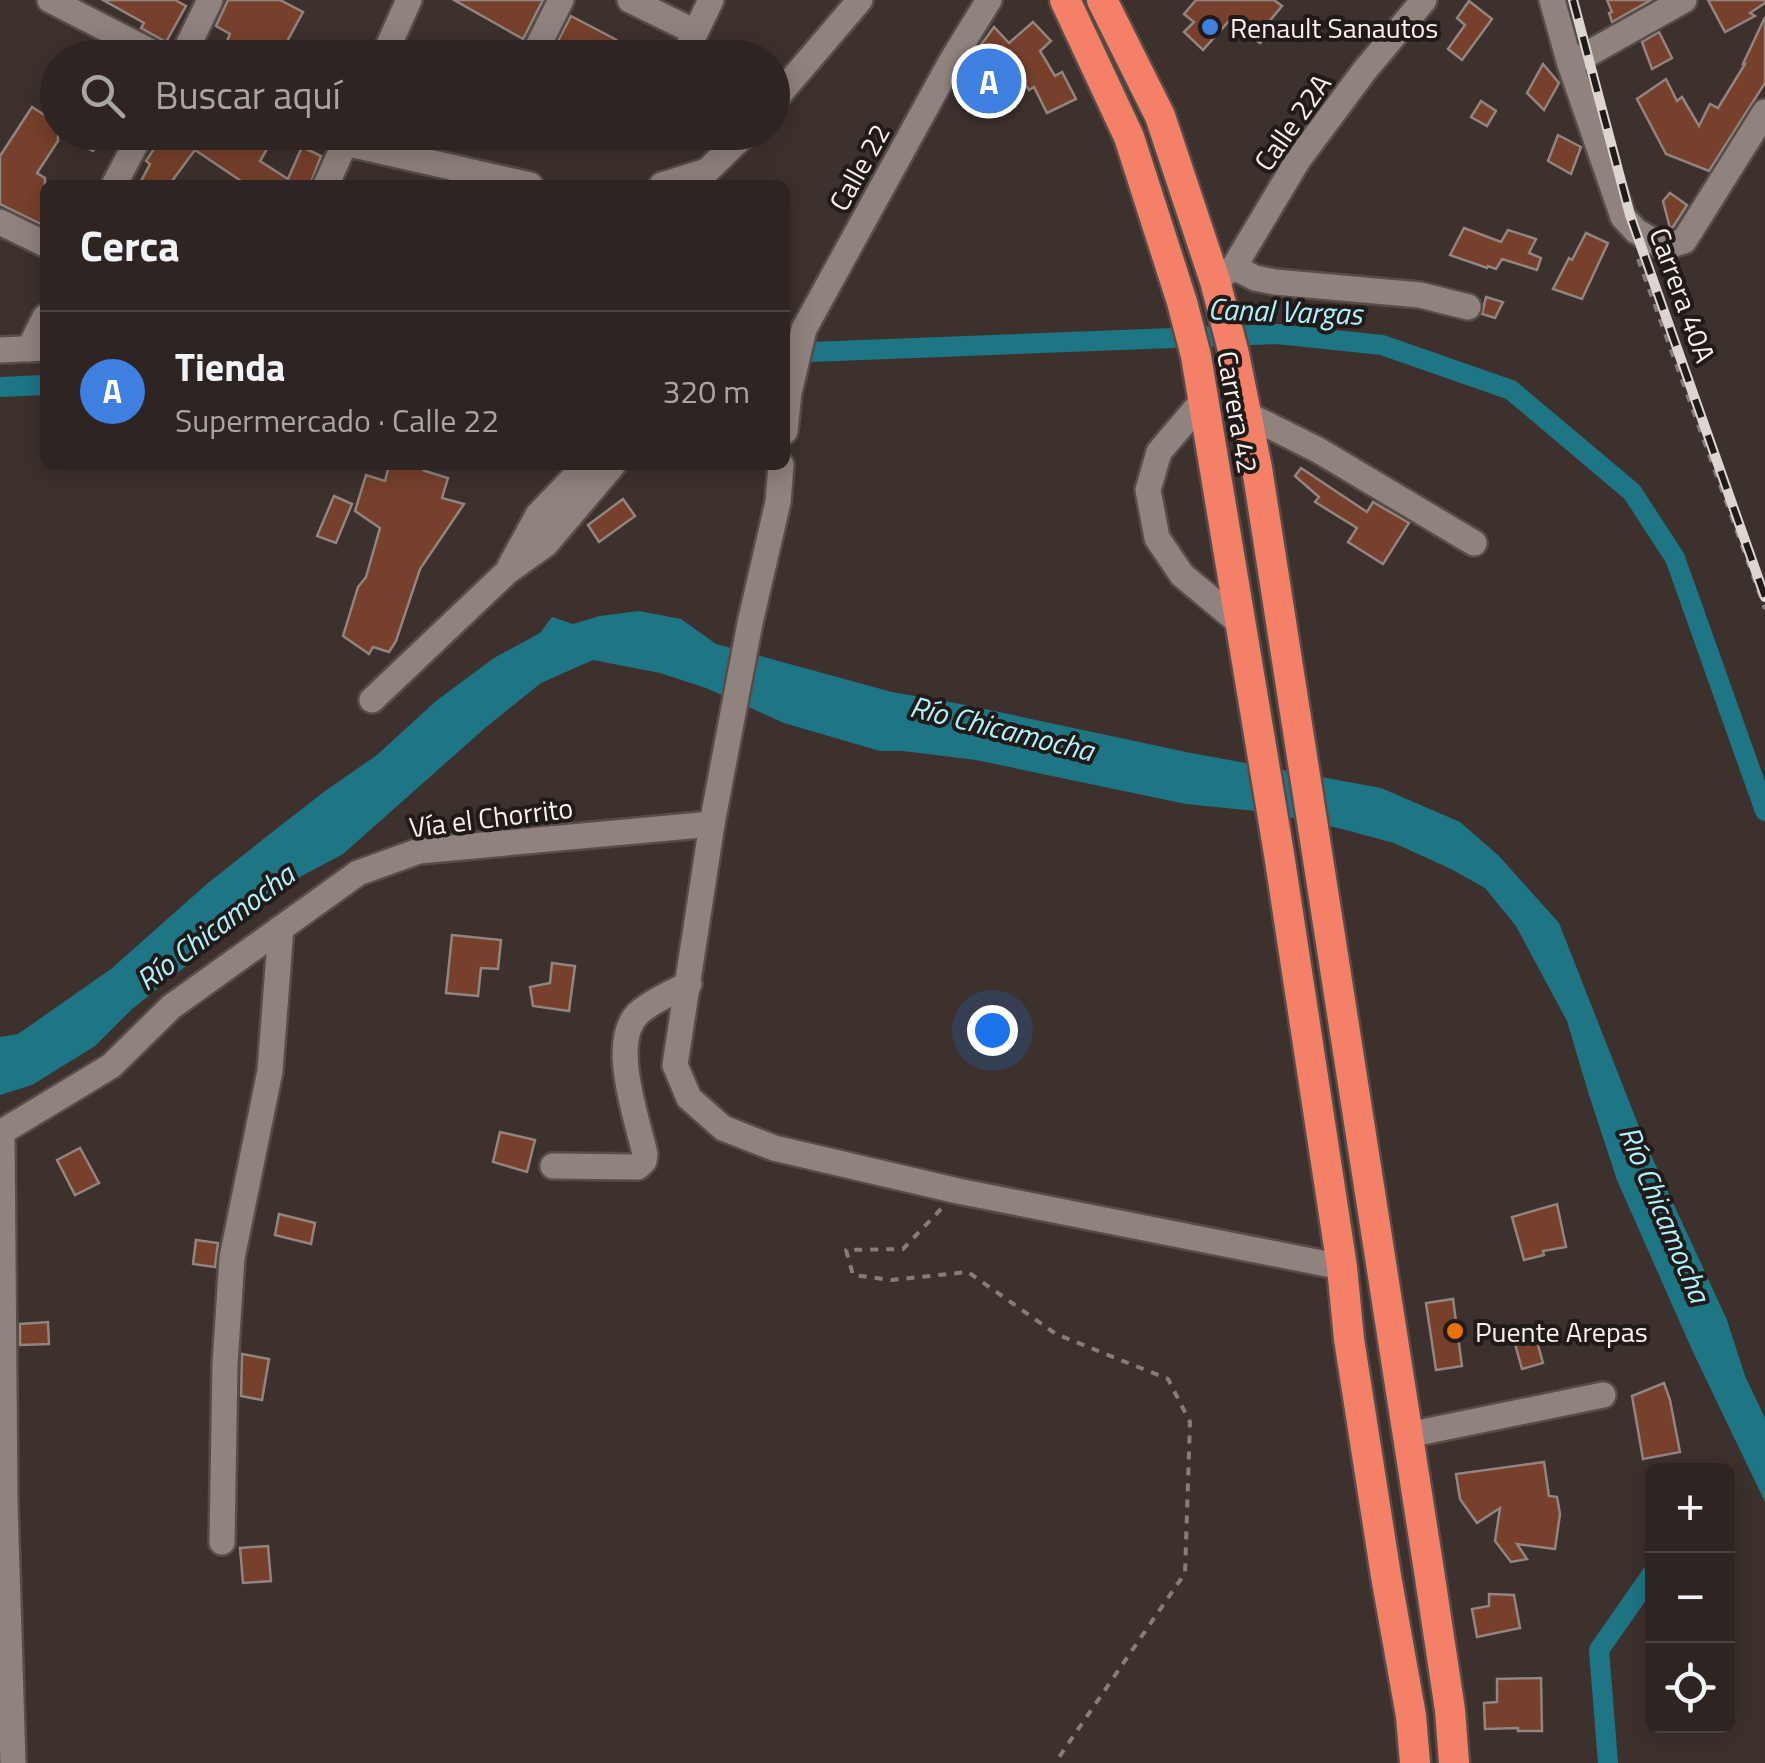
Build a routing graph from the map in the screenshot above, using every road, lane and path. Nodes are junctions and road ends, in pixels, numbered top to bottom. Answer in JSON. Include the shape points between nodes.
{"nodes":[{"id":1,"x":50,"y":0,"type":"edge"},
{"id":2,"x":210,"y":0,"type":"edge"},
{"id":3,"x":409,"y":0,"type":"edge"},
{"id":4,"x":561,"y":0,"type":"edge"},
{"id":5,"x":630,"y":0,"type":"edge"},
{"id":6,"x":711,"y":0,"type":"edge"},
{"id":7,"x":860,"y":0,"type":"edge"},
{"id":8,"x":990,"y":0,"type":"edge"},
{"id":9,"x":1065,"y":0,"type":"edge"},
{"id":10,"x":1102,"y":0,"type":"edge"},
{"id":11,"x":1424,"y":0,"type":"edge"},
{"id":12,"x":1552,"y":0,"type":"edge"},
{"id":13,"x":1684,"y":0,"type":"edge"},
{"id":14,"x":695,"y":32,"type":"junction"},
{"id":15,"x":128,"y":40,"type":"edge"},
{"id":16,"x":191,"y":40,"type":"edge"},
{"id":17,"x":391,"y":40,"type":"edge"},
{"id":18,"x":541,"y":40,"type":"edge"},
{"id":19,"x":691,"y":40,"type":"edge"},
{"id":20,"x":1570,"y":64,"type":"junction"},
{"id":21,"x":790,"y":82,"type":"edge"},
{"id":22,"x":1765,"y":112,"type":"edge"},
{"id":23,"x":132,"y":150,"type":"edge"},
{"id":24,"x":335,"y":150,"type":"edge"},
{"id":25,"x":394,"y":150,"type":"edge"},
{"id":26,"x":729,"y":150,"type":"edge"},
{"id":27,"x":117,"y":180,"type":"edge"},
{"id":28,"x":327,"y":180,"type":"edge"},
{"id":29,"x":511,"y":180,"type":"edge"},
{"id":30,"x":679,"y":180,"type":"edge"},
{"id":31,"x":0,"y":222,"type":"edge"},
{"id":32,"x":40,"y":242,"type":"edge"},
{"id":33,"x":1637,"y":254,"type":"dead end"},
{"id":34,"x":1224,"y":283,"type":"junction"},
{"id":35,"x":1468,"y":308,"type":"dead end"},
{"id":36,"x":37,"y":349,"type":"edge"},
{"id":37,"x":0,"y":350,"type":"edge"},
{"id":38,"x":790,"y":381,"type":"edge"},
{"id":39,"x":1204,"y":399,"type":"junction"},
{"id":40,"x":1246,"y":414,"type":"junction"},
{"id":41,"x":581,"y":470,"type":"edge"},
{"id":42,"x":609,"y":470,"type":"edge"},
{"id":43,"x":781,"y":470,"type":"edge"},
{"id":44,"x":1474,"y":543,"type":"dead end"},
{"id":45,"x":508,"y":571,"type":"junction"},
{"id":46,"x":1765,"y":609,"type":"edge"},
{"id":47,"x":1240,"y":623,"type":"junction"},
{"id":48,"x":372,"y":700,"type":"dead end"},
{"id":49,"x":712,"y":824,"type":"junction"},
{"id":50,"x":281,"y":928,"type":"junction"},
{"id":51,"x":689,"y":984,"type":"junction"},
{"id":52,"x":1,"y":1133,"type":"edge"},
{"id":53,"x":553,"y":1166,"type":"dead end"},
{"id":54,"x":958,"y":1191,"type":"junction"},
{"id":55,"x":1342,"y":1267,"type":"junction"},
{"id":56,"x":1603,"y":1395,"type":"dead end"},
{"id":57,"x":1408,"y":1436,"type":"junction"},
{"id":58,"x":222,"y":1542,"type":"dead end"},
{"id":59,"x":13,"y":1763,"type":"edge"},
{"id":60,"x":1055,"y":1763,"type":"edge"},
{"id":61,"x":1415,"y":1763,"type":"edge"},
{"id":62,"x":1454,"y":1763,"type":"edge"}],
"edges":[{"from":1,"to":15,"type":"street"},
{"from":2,"to":16,"type":"street"},
{"from":3,"to":17,"type":"street"},
{"from":4,"to":18,"type":"street"},
{"from":5,"to":14,"type":"street"},
{"from":6,"to":14,"type":"street"},
{"from":7,"to":21,"type":"street"},
{"from":8,"to":38,"type":"street","name":"Calle 22","via":[[804,330]]},
{"from":9,"to":39,"type":"highway","name":"Carrera 42","via":[[1129,137],[1182,302]]},
{"from":10,"to":34,"type":"highway","name":"Carrera 42","via":[[1160,116]]},
{"from":11,"to":34,"type":"street","name":"Calle 22A","via":[[1298,160]]},
{"from":12,"to":20,"type":"street","name":"Carrera 40A"},
{"from":13,"to":20,"type":"street"},
{"from":14,"to":19,"type":"street"},
{"from":20,"to":22,"type":"street","name":"Carrera 40A","via":[[1623,217],[1664,246],[1684,242]]},
{"from":23,"to":27,"type":"street"},
{"from":24,"to":28,"type":"street"},
{"from":25,"to":29,"type":"street"},
{"from":26,"to":30,"type":"street","via":[[707,172]]},
{"from":31,"to":32,"type":"street"},
{"from":33,"to":46,"type":"path","name":"Carrera 40A"},
{"from":34,"to":35,"type":"street","via":[[1255,278],[1420,295]]},
{"from":34,"to":40,"type":"highway","name":"Carrera 42"},
{"from":36,"to":37,"type":"street"},
{"from":39,"to":47,"type":"highway","name":"Carrera 42"},
{"from":39,"to":47,"type":"street","via":[[1159,452],[1148,490],[1156,538],[1182,575]]},
{"from":40,"to":44,"type":"street"},
{"from":40,"to":57,"type":"highway","name":"Carrera 42"},
{"from":41,"to":45,"type":"street","via":[[538,514]]},
{"from":42,"to":45,"type":"street","via":[[546,544]]},
{"from":43,"to":49,"type":"street"},
{"from":45,"to":48,"type":"street"},
{"from":47,"to":55,"type":"highway","name":"Carrera 42"},
{"from":49,"to":50,"type":"street","name":"Vía el Chorrito","via":[[419,851],[358,873]]},
{"from":49,"to":51,"type":"street"},
{"from":50,"to":52,"type":"street","name":"Vía el Chorrito","via":[[171,1007],[112,1066]]},
{"from":50,"to":58,"type":"street","via":[[270,1071],[232,1258]]},
{"from":51,"to":53,"type":"street","via":[[638,1012],[625,1032],[644,1162]]},
{"from":51,"to":54,"type":"street","via":[[676,1064],[689,1098],[724,1128],[774,1148]]},
{"from":52,"to":59,"type":"street"},
{"from":54,"to":55,"type":"street"},
{"from":54,"to":60,"type":"path","via":[[903,1249],[846,1250],[853,1275],[890,1280],[968,1272],[1056,1334],[1168,1379],[1190,1422],[1185,1573]]},
{"from":55,"to":61,"type":"highway","name":"Carrera 42"},
{"from":56,"to":57,"type":"street"},
{"from":57,"to":62,"type":"highway","name":"Carrera 42"}]}
